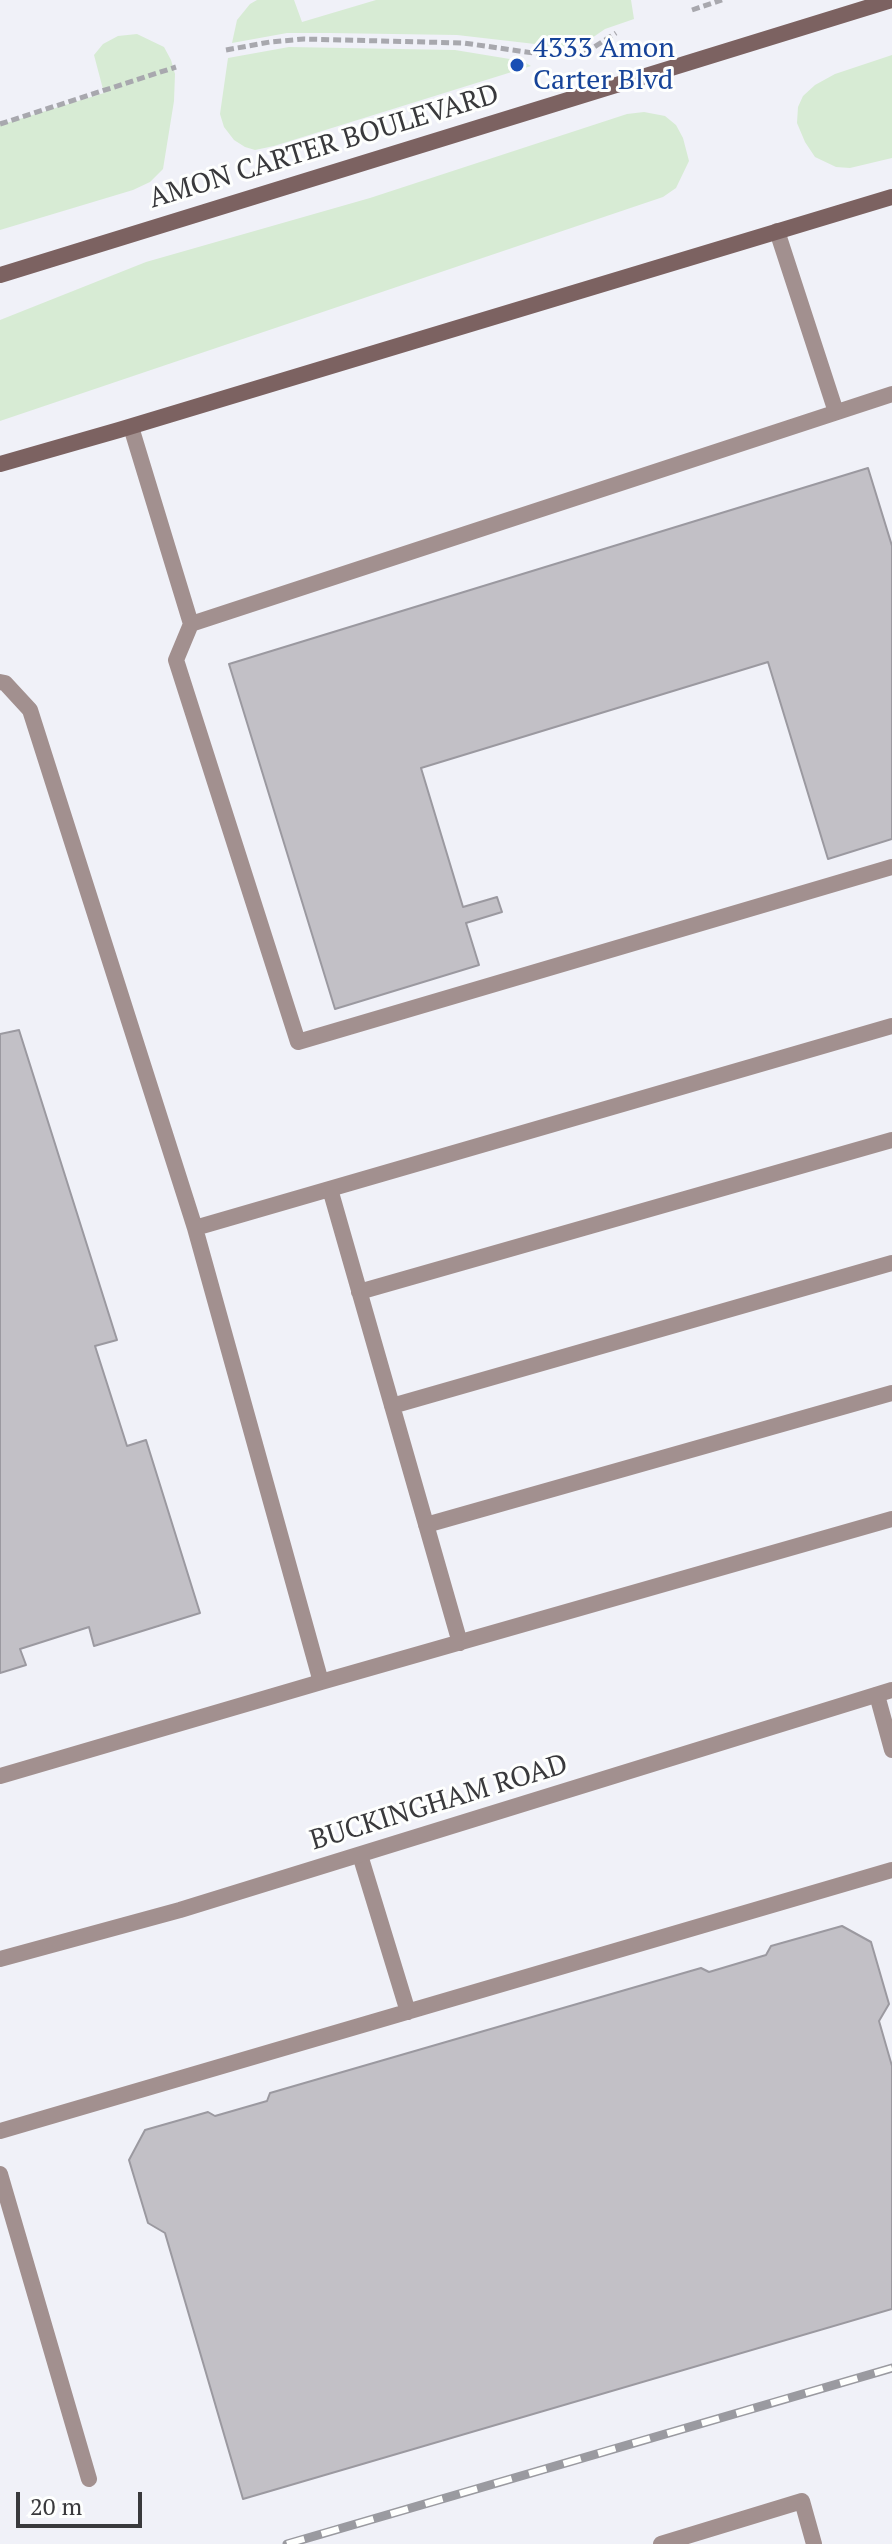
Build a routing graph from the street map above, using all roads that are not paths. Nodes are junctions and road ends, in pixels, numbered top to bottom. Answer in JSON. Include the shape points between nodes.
{"nodes":[{"id":1,"x":892,"y":0,"type":"edge"},
{"id":2,"x":892,"y":197,"type":"edge"},
{"id":3,"x":777,"y":231,"type":"junction"},
{"id":4,"x":0,"y":275,"type":"edge"},
{"id":5,"x":892,"y":394,"type":"edge"},
{"id":6,"x":836,"y":412,"type":"junction"},
{"id":7,"x":131,"y":427,"type":"junction"},
{"id":8,"x":0,"y":464,"type":"edge"},
{"id":9,"x":191,"y":624,"type":"junction"},
{"id":10,"x":0,"y":682,"type":"edge"},
{"id":11,"x":892,"y":867,"type":"edge"},
{"id":12,"x":892,"y":1026,"type":"edge"},
{"id":13,"x":892,"y":1140,"type":"edge"},
{"id":14,"x":330,"y":1189,"type":"junction"},
{"id":15,"x":195,"y":1228,"type":"junction"},
{"id":16,"x":892,"y":1263,"type":"edge"},
{"id":17,"x":359,"y":1292,"type":"junction"},
{"id":18,"x":892,"y":1393,"type":"edge"},
{"id":19,"x":392,"y":1406,"type":"junction"},
{"id":20,"x":892,"y":1519,"type":"edge"},
{"id":21,"x":426,"y":1525,"type":"junction"},
{"id":22,"x":460,"y":1643,"type":"junction"},
{"id":23,"x":321,"y":1682,"type":"junction"},
{"id":24,"x":884,"y":1693,"type":"edge"},
{"id":25,"x":892,"y":1750,"type":"edge"},
{"id":26,"x":0,"y":1776,"type":"edge"},
{"id":27,"x":360,"y":1855,"type":"junction"},
{"id":28,"x":892,"y":1870,"type":"edge"},
{"id":29,"x":0,"y":1958,"type":"edge"},
{"id":30,"x":408,"y":2012,"type":"junction"},
{"id":31,"x":0,"y":2131,"type":"edge"},
{"id":32,"x":0,"y":2174,"type":"edge"},
{"id":33,"x":89,"y":2479,"type":"dead end"},
{"id":34,"x":661,"y":2544,"type":"edge"},
{"id":35,"x":814,"y":2544,"type":"edge"}],
"edges":[{"from":1,"to":4,"type":"street","name":"AMON CARTER BOULEVARD"},
{"from":2,"to":3,"type":"street"},
{"from":3,"to":6,"type":"street"},
{"from":3,"to":7,"type":"street"},
{"from":5,"to":6,"type":"street"},
{"from":6,"to":9,"type":"street"},
{"from":7,"to":8,"type":"street"},
{"from":7,"to":9,"type":"street"},
{"from":9,"to":11,"type":"street","via":[[176,660],[298,1042]]},
{"from":10,"to":15,"type":"street","via":[[30,710]]},
{"from":12,"to":14,"type":"street"},
{"from":13,"to":17,"type":"street"},
{"from":14,"to":15,"type":"street"},
{"from":14,"to":17,"type":"street"},
{"from":15,"to":23,"type":"street"},
{"from":16,"to":19,"type":"street"},
{"from":17,"to":19,"type":"street"},
{"from":18,"to":21,"type":"street"},
{"from":19,"to":21,"type":"street"},
{"from":20,"to":22,"type":"street"},
{"from":21,"to":22,"type":"street"},
{"from":22,"to":23,"type":"street"},
{"from":23,"to":26,"type":"street"},
{"from":24,"to":25,"type":"street"},
{"from":24,"to":27,"type":"street","name":"BUCKINGHAM ROAD"},
{"from":27,"to":29,"type":"street","name":"BUCKINGHAM ROAD"},
{"from":27,"to":30,"type":"street"},
{"from":28,"to":30,"type":"street"},
{"from":30,"to":31,"type":"street"},
{"from":32,"to":33,"type":"street"},
{"from":34,"to":35,"type":"street","via":[[802,2501]]}]}
